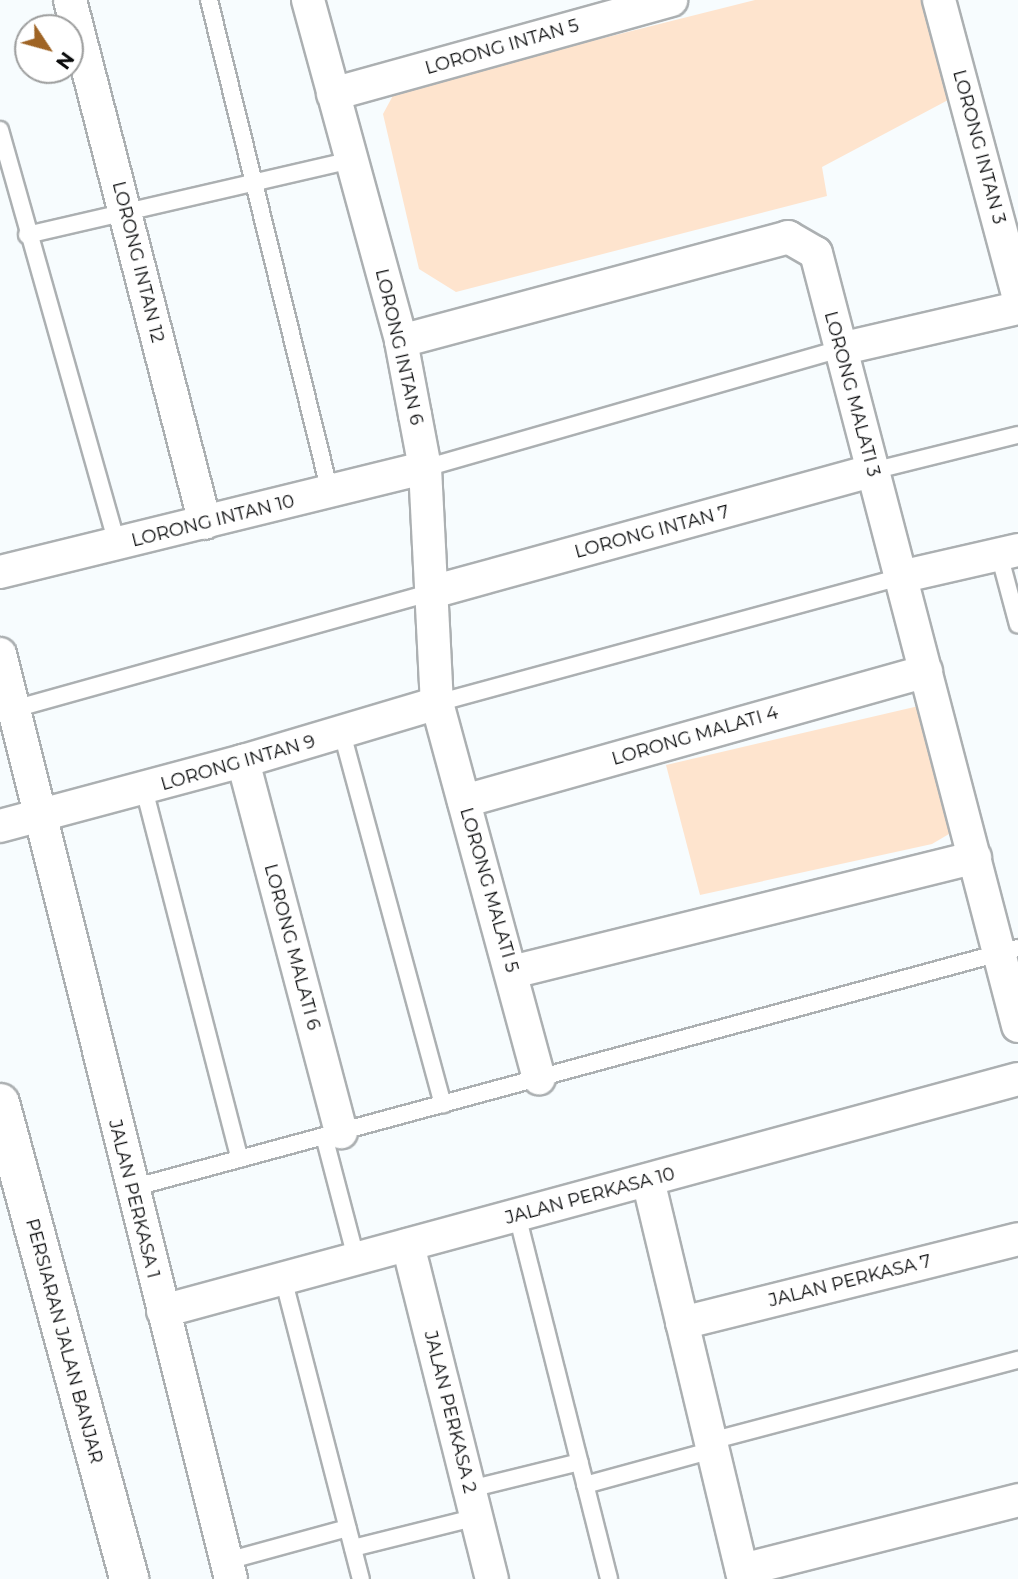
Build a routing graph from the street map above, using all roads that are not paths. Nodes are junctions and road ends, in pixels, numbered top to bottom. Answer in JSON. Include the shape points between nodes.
{"nodes":[{"id":1,"x":70,"y":0,"type":"edge"},
{"id":2,"x":209,"y":0,"type":"edge"},
{"id":3,"x":309,"y":0,"type":"edge"},
{"id":4,"x":671,"y":0,"type":"edge"},
{"id":5,"x":939,"y":0,"type":"edge"},
{"id":6,"x":628,"y":6,"type":"edge"},
{"id":7,"x":333,"y":94,"type":"junction"},
{"id":8,"x":0,"y":130,"type":"edge"},
{"id":9,"x":352,"y":160,"type":"junction"},
{"id":10,"x":254,"y":183,"type":"junction"},
{"id":11,"x":125,"y":212,"type":"junction"},
{"id":12,"x":27,"y":235,"type":"junction"},
{"id":13,"x":1018,"y":294,"type":"edge"},
{"id":14,"x":1018,"y":308,"type":"edge"},
{"id":15,"x":401,"y":341,"type":"junction"},
{"id":16,"x":840,"y":349,"type":"junction"},
{"id":17,"x":1018,"y":435,"type":"edge"},
{"id":18,"x":425,"y":468,"type":"junction"},
{"id":19,"x":872,"y":471,"type":"junction"},
{"id":20,"x":330,"y":492,"type":"junction"},
{"id":21,"x":205,"y":523,"type":"junction"},
{"id":22,"x":117,"y":544,"type":"junction"},
{"id":23,"x":1008,"y":552,"type":"edge"},
{"id":24,"x":0,"y":572,"type":"edge"},
{"id":25,"x":900,"y":577,"type":"junction"},
{"id":26,"x":432,"y":593,"type":"junction"},
{"id":27,"x":1018,"y":625,"type":"edge"},
{"id":28,"x":0,"y":654,"type":"edge"},
{"id":29,"x":926,"y":671,"type":"junction"},
{"id":30,"x":437,"y":703,"type":"junction"},
{"id":31,"x":14,"y":709,"type":"junction"},
{"id":32,"x":342,"y":733,"type":"junction"},
{"id":33,"x":243,"y":761,"type":"junction"},
{"id":34,"x":144,"y":789,"type":"junction"},
{"id":35,"x":464,"y":801,"type":"junction"},
{"id":36,"x":38,"y":818,"type":"junction"},
{"id":37,"x":0,"y":826,"type":"edge"},
{"id":38,"x":975,"y":857,"type":"junction"},
{"id":39,"x":1009,"y":950,"type":"edge"},
{"id":40,"x":512,"y":972,"type":"junction"},
{"id":41,"x":1018,"y":1026,"type":"edge"},
{"id":42,"x":539,"y":1078,"type":"junction"},
{"id":43,"x":1018,"y":1080,"type":"edge"},
{"id":44,"x":0,"y":1103,"type":"edge"},
{"id":45,"x":443,"y":1104,"type":"junction"},
{"id":46,"x":333,"y":1134,"type":"junction"},
{"id":47,"x":240,"y":1159,"type":"junction"},
{"id":48,"x":648,"y":1180,"type":"junction"},
{"id":49,"x":132,"y":1188,"type":"junction"},
{"id":50,"x":517,"y":1215,"type":"junction"},
{"id":51,"x":1018,"y":1239,"type":"edge"},
{"id":52,"x":408,"y":1245,"type":"junction"},
{"id":53,"x":356,"y":1258,"type":"junction"},
{"id":54,"x":284,"y":1278,"type":"junction"},
{"id":55,"x":163,"y":1311,"type":"junction"},
{"id":56,"x":682,"y":1323,"type":"junction"},
{"id":57,"x":1018,"y":1360,"type":"edge"},
{"id":58,"x":712,"y":1446,"type":"junction"},
{"id":59,"x":580,"y":1462,"type":"junction"},
{"id":60,"x":585,"y":1485,"type":"junction"},
{"id":61,"x":1018,"y":1500,"type":"edge"},
{"id":62,"x":473,"y":1503,"type":"junction"},
{"id":63,"x":348,"y":1528,"type":"junction"},
{"id":64,"x":353,"y":1548,"type":"junction"},
{"id":65,"x":229,"y":1570,"type":"edge"},
{"id":66,"x":743,"y":1574,"type":"edge"},
{"id":67,"x":129,"y":1579,"type":"edge"},
{"id":68,"x":361,"y":1579,"type":"edge"},
{"id":69,"x":492,"y":1579,"type":"edge"},
{"id":70,"x":609,"y":1579,"type":"edge"}],
"edges":[{"from":1,"to":11,"type":"street","name":"LORONG INTAN 12"},
{"from":2,"to":10,"type":"lane"},
{"from":3,"to":7,"type":"street","name":"LORONG INTAN 6"},
{"from":4,"to":6,"type":"street","name":"LORONG INTAN 5"},
{"from":5,"to":13,"type":"street","name":"LORONG INTAN 3"},
{"from":6,"to":7,"type":"street","name":"LORONG INTAN 5"},
{"from":7,"to":9,"type":"street","name":"LORONG INTAN 6"},
{"from":8,"to":12,"type":"lane"},
{"from":9,"to":10,"type":"lane"},
{"from":9,"to":15,"type":"street","name":"LORONG INTAN 6"},
{"from":10,"to":11,"type":"lane"},
{"from":10,"to":20,"type":"lane"},
{"from":11,"to":12,"type":"lane"},
{"from":11,"to":21,"type":"street","name":"LORONG INTAN 12"},
{"from":12,"to":22,"type":"lane"},
{"from":14,"to":16,"type":"street"},
{"from":15,"to":16,"type":"street","name":"LORONG MALATI 3","via":[[788,237],[816,253]]},
{"from":15,"to":18,"type":"street","name":"LORONG INTAN 6"},
{"from":16,"to":18,"type":"lane"},
{"from":16,"to":19,"type":"street","name":"LORONG MALATI 3"},
{"from":17,"to":19,"type":"lane"},
{"from":18,"to":20,"type":"street","name":"LORONG INTAN 10"},
{"from":18,"to":26,"type":"street","name":"LORONG INTAN 6"},
{"from":19,"to":25,"type":"street","name":"LORONG MALATI 3"},
{"from":19,"to":26,"type":"street","name":"LORONG INTAN 7"},
{"from":20,"to":21,"type":"street","name":"LORONG INTAN 10"},
{"from":21,"to":22,"type":"street","name":"LORONG INTAN 10"},
{"from":22,"to":24,"type":"street","name":"LORONG INTAN 10"},
{"from":23,"to":25,"type":"street"},
{"from":23,"to":27,"type":"lane"},
{"from":25,"to":29,"type":"street","name":"LORONG MALATI 3"},
{"from":25,"to":30,"type":"lane"},
{"from":26,"to":30,"type":"street","name":"LORONG INTAN 6"},
{"from":26,"to":31,"type":"lane"},
{"from":28,"to":31,"type":"street","name":"JALAN PERKASA 1"},
{"from":29,"to":35,"type":"street","name":"LORONG MALATI 4"},
{"from":29,"to":38,"type":"street","name":"LORONG MALATI 3"},
{"from":30,"to":32,"type":"street","name":"LORONG INTAN 9"},
{"from":30,"to":35,"type":"street","name":"LORONG MALATI 5"},
{"from":31,"to":36,"type":"street","name":"JALAN PERKASA 1"},
{"from":32,"to":33,"type":"street","name":"LORONG INTAN 9"},
{"from":32,"to":45,"type":"lane"},
{"from":33,"to":34,"type":"street","name":"LORONG INTAN 9"},
{"from":33,"to":46,"type":"street","name":"LORONG MALATI 6"},
{"from":34,"to":36,"type":"street","name":"LORONG INTAN 9"},
{"from":34,"to":47,"type":"lane"},
{"from":35,"to":40,"type":"street","name":"LORONG MALATI 5"},
{"from":36,"to":37,"type":"street","name":"LORONG INTAN 9"},
{"from":36,"to":49,"type":"street","name":"JALAN PERKASA 1"},
{"from":38,"to":39,"type":"street","name":"LORONG MALATI 3"},
{"from":38,"to":40,"type":"street"},
{"from":39,"to":41,"type":"street","name":"LORONG MALATI 3"},
{"from":39,"to":42,"type":"lane"},
{"from":40,"to":42,"type":"street","name":"LORONG MALATI 5"},
{"from":42,"to":45,"type":"lane"},
{"from":43,"to":48,"type":"street","name":"JALAN PERKASA 10"},
{"from":44,"to":67,"type":"street","name":"PERSIARAN JALAN BANJAR"},
{"from":45,"to":46,"type":"lane"},
{"from":46,"to":47,"type":"lane"},
{"from":46,"to":53,"type":"lane"},
{"from":47,"to":49,"type":"lane"},
{"from":48,"to":50,"type":"street","name":"JALAN PERKASA 10"},
{"from":48,"to":56,"type":"street"},
{"from":49,"to":55,"type":"street","name":"JALAN PERKASA 1"},
{"from":50,"to":52,"type":"street","name":"JALAN PERKASA 10"},
{"from":50,"to":59,"type":"lane"},
{"from":51,"to":56,"type":"street","name":"JALAN PERKASA 7"},
{"from":52,"to":53,"type":"street","name":"JALAN PERKASA 10"},
{"from":52,"to":62,"type":"street","name":"JALAN PERKASA 2"},
{"from":53,"to":54,"type":"street","name":"JALAN PERKASA 10"},
{"from":54,"to":55,"type":"street","name":"JALAN PERKASA 10"},
{"from":54,"to":63,"type":"lane"},
{"from":55,"to":65,"type":"street","name":"JALAN PERKASA 1"},
{"from":56,"to":58,"type":"street"},
{"from":57,"to":58,"type":"lane"},
{"from":58,"to":60,"type":"lane"},
{"from":58,"to":66,"type":"street"},
{"from":59,"to":60,"type":"lane"},
{"from":59,"to":62,"type":"lane"},
{"from":60,"to":70,"type":"lane"},
{"from":61,"to":66,"type":"street"},
{"from":62,"to":64,"type":"lane"},
{"from":62,"to":69,"type":"street","name":"JALAN PERKASA 2"},
{"from":63,"to":64,"type":"lane"},
{"from":63,"to":65,"type":"lane"},
{"from":64,"to":68,"type":"lane"}]}
